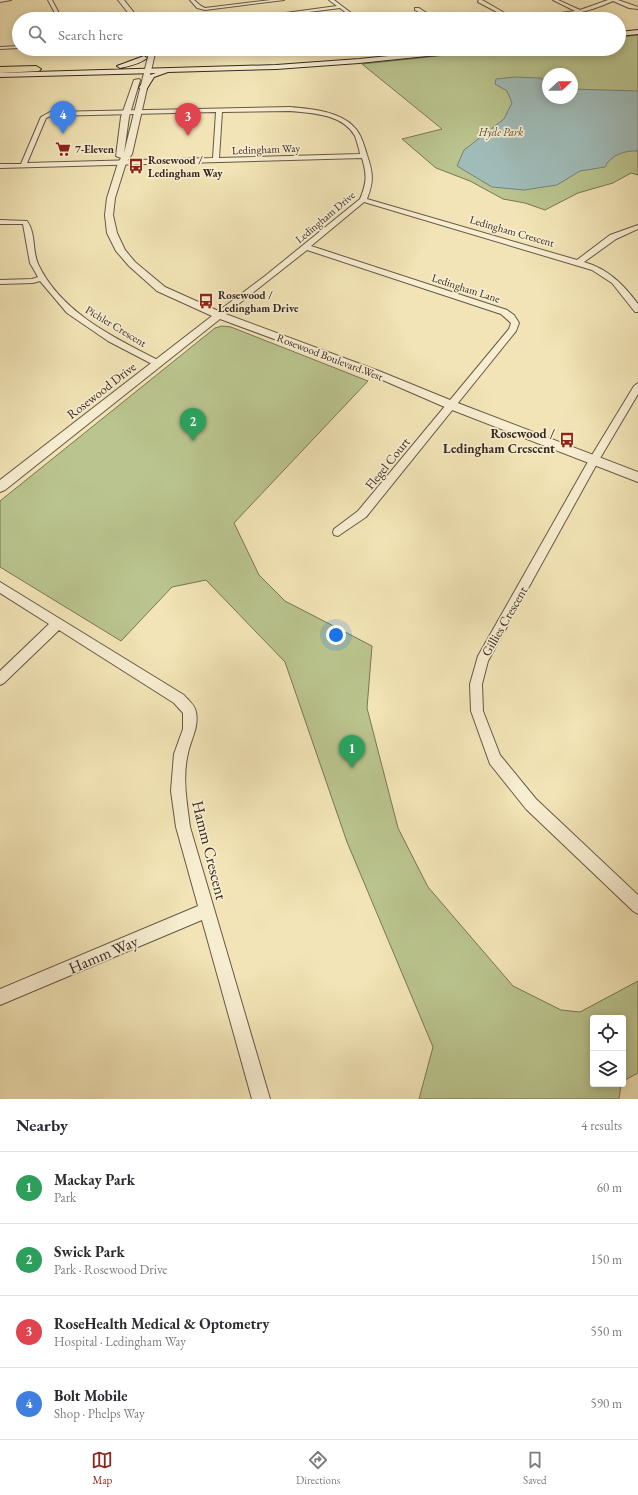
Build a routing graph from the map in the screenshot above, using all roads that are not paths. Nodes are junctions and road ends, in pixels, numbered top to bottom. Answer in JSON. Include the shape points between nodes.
{"nodes":[{"id":1,"x":9,"y":0,"type":"edge"},
{"id":2,"x":50,"y":0,"type":"edge"},
{"id":3,"x":121,"y":0,"type":"edge"},
{"id":4,"x":192,"y":0,"type":"edge"},
{"id":5,"x":282,"y":0,"type":"edge"},
{"id":6,"x":331,"y":0,"type":"edge"},
{"id":7,"x":555,"y":0,"type":"edge"},
{"id":8,"x":613,"y":0,"type":"edge"},
{"id":9,"x":0,"y":1,"type":"edge"},
{"id":10,"x":480,"y":1,"type":"edge"},
{"id":11,"x":340,"y":7,"type":"junction"},
{"id":12,"x":638,"y":8,"type":"edge"},
{"id":13,"x":417,"y":9,"type":"dead end"},
{"id":14,"x":56,"y":12,"type":"edge"},
{"id":15,"x":130,"y":12,"type":"edge"},
{"id":16,"x":306,"y":12,"type":"edge"},
{"id":17,"x":347,"y":12,"type":"edge"},
{"id":18,"x":422,"y":12,"type":"edge"},
{"id":19,"x":500,"y":12,"type":"edge"},
{"id":20,"x":580,"y":12,"type":"joint"},
{"id":21,"x":638,"y":29,"type":"edge"},
{"id":22,"x":626,"y":30,"type":"edge"},
{"id":23,"x":638,"y":32,"type":"edge"},
{"id":24,"x":626,"y":33,"type":"edge"},
{"id":25,"x":12,"y":47,"type":"edge"},
{"id":26,"x":0,"y":48,"type":"edge"},
{"id":27,"x":361,"y":56,"type":"edge"},
{"id":28,"x":403,"y":56,"type":"edge"},
{"id":29,"x":152,"y":57,"type":"joint"},
{"id":30,"x":144,"y":58,"type":"joint"},
{"id":31,"x":180,"y":68,"type":"junction"},
{"id":32,"x":36,"y":69,"type":"joint"},
{"id":33,"x":144,"y":69,"type":"junction"},
{"id":34,"x":99,"y":70,"type":"junction"},
{"id":35,"x":0,"y":71,"type":"edge"},
{"id":36,"x":0,"y":75,"type":"edge"},
{"id":37,"x":136,"y":83,"type":"junction"},
{"id":38,"x":143,"y":88,"type":"junction"},
{"id":39,"x":219,"y":110,"type":"junction"},
{"id":40,"x":138,"y":112,"type":"junction"},
{"id":41,"x":126,"y":113,"type":"junction"},
{"id":42,"x":363,"y":156,"type":"junction"},
{"id":43,"x":216,"y":160,"type":"junction"},
{"id":44,"x":122,"y":163,"type":"junction"},
{"id":45,"x":23,"y":165,"type":"junction"},
{"id":46,"x":0,"y":166,"type":"edge"},
{"id":47,"x":364,"y":200,"type":"junction"},
{"id":48,"x":0,"y":222,"type":"edge"},
{"id":49,"x":638,"y":227,"type":"edge"},
{"id":50,"x":306,"y":247,"type":"junction"},
{"id":51,"x":578,"y":263,"type":"junction"},
{"id":52,"x":42,"y":278,"type":"junction"},
{"id":53,"x":0,"y":282,"type":"edge"},
{"id":54,"x":638,"y":310,"type":"edge"},
{"id":55,"x":219,"y":315,"type":"junction"},
{"id":56,"x":157,"y":363,"type":"junction"},
{"id":57,"x":638,"y":386,"type":"edge"},
{"id":58,"x":451,"y":405,"type":"junction"},
{"id":59,"x":594,"y":460,"type":"junction"},
{"id":60,"x":638,"y":477,"type":"edge"},
{"id":61,"x":0,"y":487,"type":"edge"},
{"id":62,"x":338,"y":532,"type":"dead end"},
{"id":63,"x":0,"y":587,"type":"edge"},
{"id":64,"x":57,"y":624,"type":"junction"},
{"id":65,"x":0,"y":679,"type":"edge"},
{"id":66,"x":638,"y":906,"type":"edge"},
{"id":67,"x":206,"y":910,"type":"junction"},
{"id":68,"x":0,"y":997,"type":"edge"},
{"id":69,"x":261,"y":1099,"type":"edge"}],
"edges":[{"from":1,"to":9,"type":"street"},
{"from":2,"to":14,"type":"street"},
{"from":3,"to":15,"type":"street"},
{"from":4,"to":5,"type":"street","via":[[198,7],[205,9]]},
{"from":6,"to":11,"type":"street"},
{"from":7,"to":20,"type":"street"},
{"from":8,"to":12,"type":"street"},
{"from":8,"to":20,"type":"street"},
{"from":10,"to":19,"type":"street"},
{"from":11,"to":16,"type":"street"},
{"from":11,"to":17,"type":"street"},
{"from":13,"to":18,"type":"street"},
{"from":21,"to":22,"type":"main road"},
{"from":23,"to":24,"type":"main road"},
{"from":25,"to":26,"type":"street"},
{"from":27,"to":31,"type":"main road"},
{"from":28,"to":31,"type":"main road","via":[[310,65]]},
{"from":29,"to":31,"type":"main road"},
{"from":29,"to":33,"type":"street"},
{"from":30,"to":33,"type":"street"},
{"from":30,"to":34,"type":"main road","via":[[128,65]]},
{"from":31,"to":33,"type":"main road"},
{"from":31,"to":38,"type":"main road","via":[[152,76]]},
{"from":32,"to":34,"type":"main road"},
{"from":32,"to":35,"type":"highway"},
{"from":33,"to":34,"type":"main road"},
{"from":33,"to":37,"type":"street","name":"Rosewood Boulevard West"},
{"from":33,"to":38,"type":"street","name":"Rosewood Boulevard West"},
{"from":34,"to":36,"type":"main road"},
{"from":34,"to":37,"type":"main road","via":[[125,75]]},
{"from":37,"to":41,"type":"street","name":"Rosewood Boulevard West"},
{"from":38,"to":40,"type":"street","name":"Rosewood Boulevard West"},
{"from":39,"to":40,"type":"street","name":"Ledingham Drive"},
{"from":39,"to":42,"type":"street","name":"Ledingham Drive","via":[[290,109],[334,117],[345,122],[358,137]]},
{"from":39,"to":43,"type":"street"},
{"from":40,"to":41,"type":"street","name":"Ledingham Drive"},
{"from":40,"to":44,"type":"street","name":"Rosewood Boulevard West","via":[[128,154]]},
{"from":41,"to":44,"type":"street","name":"Rosewood Boulevard West","via":[[119,154]]},
{"from":41,"to":45,"type":"street","name":"Ledingham Drive","via":[[47,115]]},
{"from":42,"to":43,"type":"street","name":"Ledingham Way"},
{"from":42,"to":47,"type":"street","name":"Ledingham Drive","via":[[369,171],[369,185]]},
{"from":43,"to":44,"type":"street","name":"Ledingham Way"},
{"from":44,"to":45,"type":"street","name":"Ledingham Way"},
{"from":44,"to":55,"type":"street","name":"Rosewood Boulevard West","via":[[111,198],[109,215],[112,233],[121,251],[161,289]]},
{"from":45,"to":46,"type":"street","name":"Ledingham Way"},
{"from":47,"to":50,"type":"street","name":"Ledingham Drive"},
{"from":47,"to":51,"type":"street","name":"Ledingham Crescent"},
{"from":48,"to":52,"type":"street","name":"Pichler Crescent","via":[[25,222],[34,263]]},
{"from":49,"to":51,"type":"street","via":[[613,237]]},
{"from":50,"to":55,"type":"street","name":"Ledingham Drive"},
{"from":50,"to":58,"type":"street","name":"Ledingham Lane","via":[[504,312],[511,317],[515,323],[513,329]]},
{"from":51,"to":54,"type":"street","name":"Ledingham Crescent","via":[[609,275]]},
{"from":52,"to":53,"type":"street","via":[[33,281]]},
{"from":52,"to":56,"type":"street","name":"Pichler Crescent","via":[[70,311],[111,339]]},
{"from":55,"to":56,"type":"street","name":"Rosewood Drive"},
{"from":55,"to":58,"type":"street","name":"Rosewood Boulevard West","via":[[375,373]]},
{"from":56,"to":61,"type":"street","name":"Rosewood Drive"},
{"from":57,"to":59,"type":"street"},
{"from":58,"to":59,"type":"street","name":"Rosewood Boulevard West"},
{"from":58,"to":62,"type":"street","name":"Flegel Court","via":[[362,514]]},
{"from":59,"to":60,"type":"street","name":"Rosewood Boulevard West"},
{"from":59,"to":66,"type":"street","name":"Gillies Crescent","via":[[482,660],[476,684],[478,711],[495,759],[532,804]]},
{"from":63,"to":64,"type":"street","name":"Hamm Crescent"},
{"from":64,"to":65,"type":"street"},
{"from":64,"to":67,"type":"street","name":"Hamm Crescent","via":[[179,699],[190,711],[190,729],[181,754],[178,791],[184,827]]},
{"from":67,"to":68,"type":"street","name":"Hamm Way"},
{"from":67,"to":69,"type":"street","name":"Hamm Crescent"}]}
